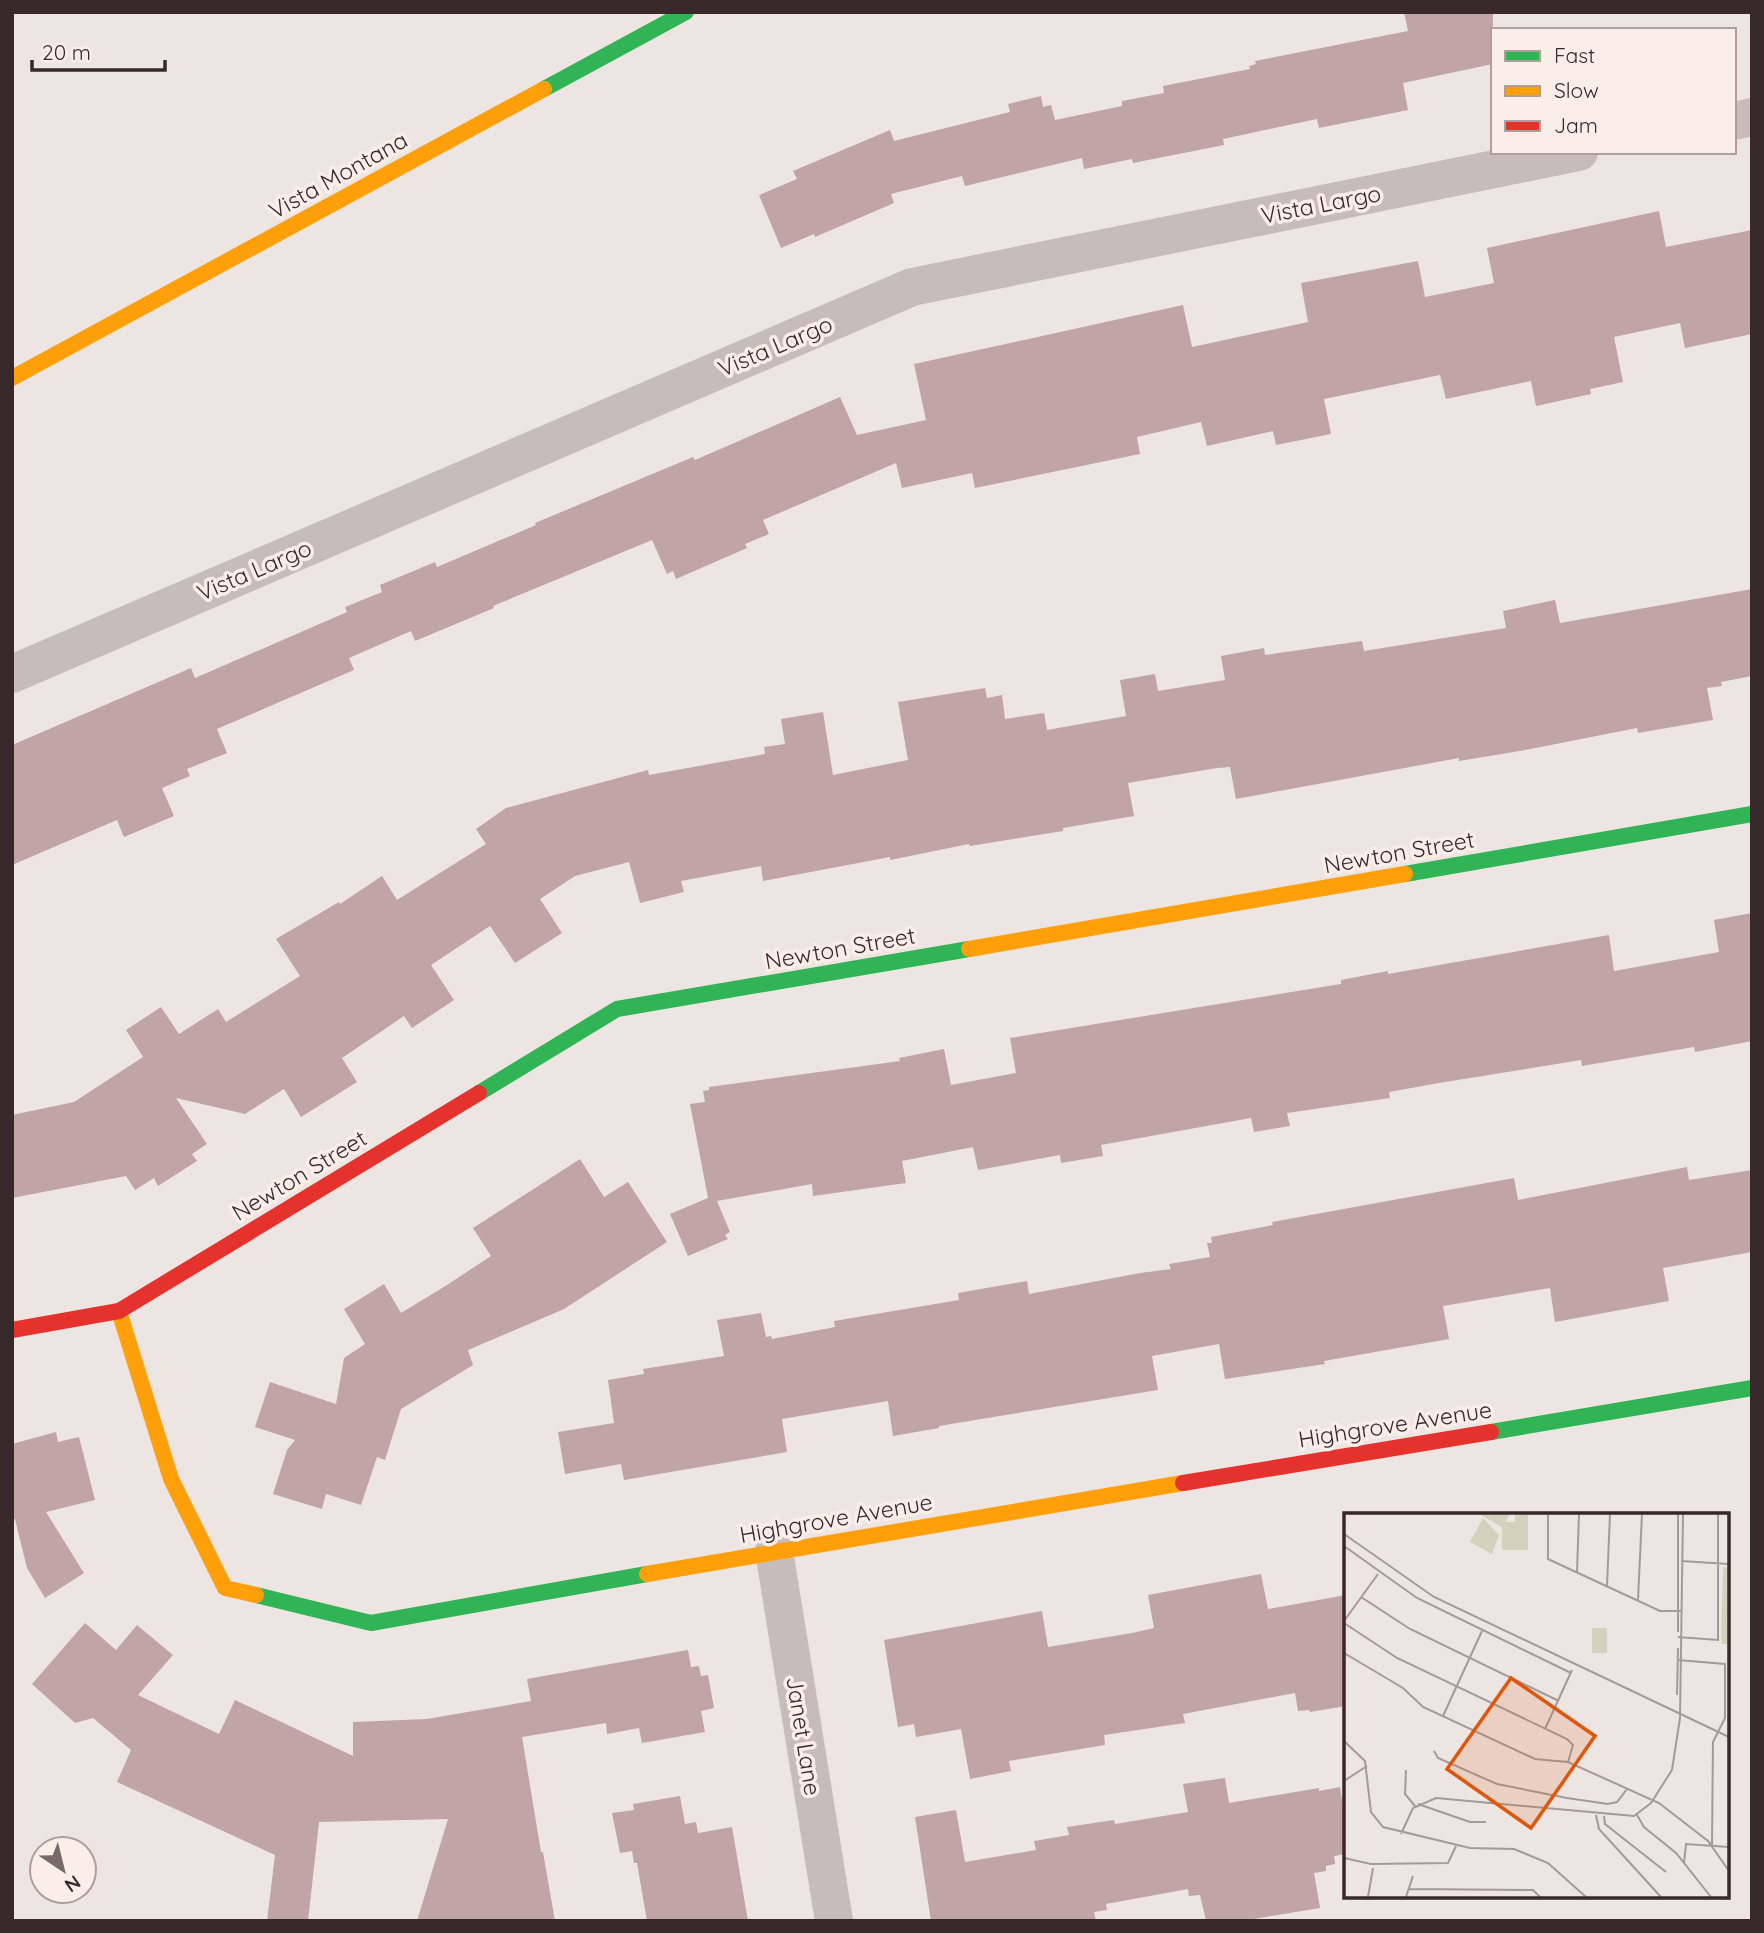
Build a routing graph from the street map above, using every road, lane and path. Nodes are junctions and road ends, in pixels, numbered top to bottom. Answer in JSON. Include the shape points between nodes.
{"nodes":[{"id":1,"x":686,"y":12,"type":"edge"},
{"id":2,"x":1569,"y":154,"type":"edge"},
{"id":3,"x":12,"y":379,"type":"edge"},
{"id":4,"x":12,"y":674,"type":"edge"},
{"id":5,"x":1752,"y":814,"type":"edge"},
{"id":6,"x":119,"y":1311,"type":"junction"},
{"id":7,"x":12,"y":1330,"type":"edge"},
{"id":8,"x":1752,"y":1388,"type":"edge"},
{"id":9,"x":774,"y":1551,"type":"junction"},
{"id":10,"x":834,"y":1921,"type":"edge"}],
"edges":[{"from":1,"to":3,"type":"street","name":"Vista Montana"},
{"from":2,"to":4,"type":"street","name":"Vista Largo","via":[[912,287]]},
{"from":5,"to":6,"type":"street","name":"Newton Street","via":[[617,1009]]},
{"from":6,"to":7,"type":"street","name":"Newton Street"},
{"from":6,"to":9,"type":"street","name":"Highgrove Avenue","via":[[171,1479],[226,1588],[372,1623]]},
{"from":8,"to":9,"type":"street","name":"Highgrove Avenue"},
{"from":9,"to":10,"type":"street","name":"Janet Lane"}]}
